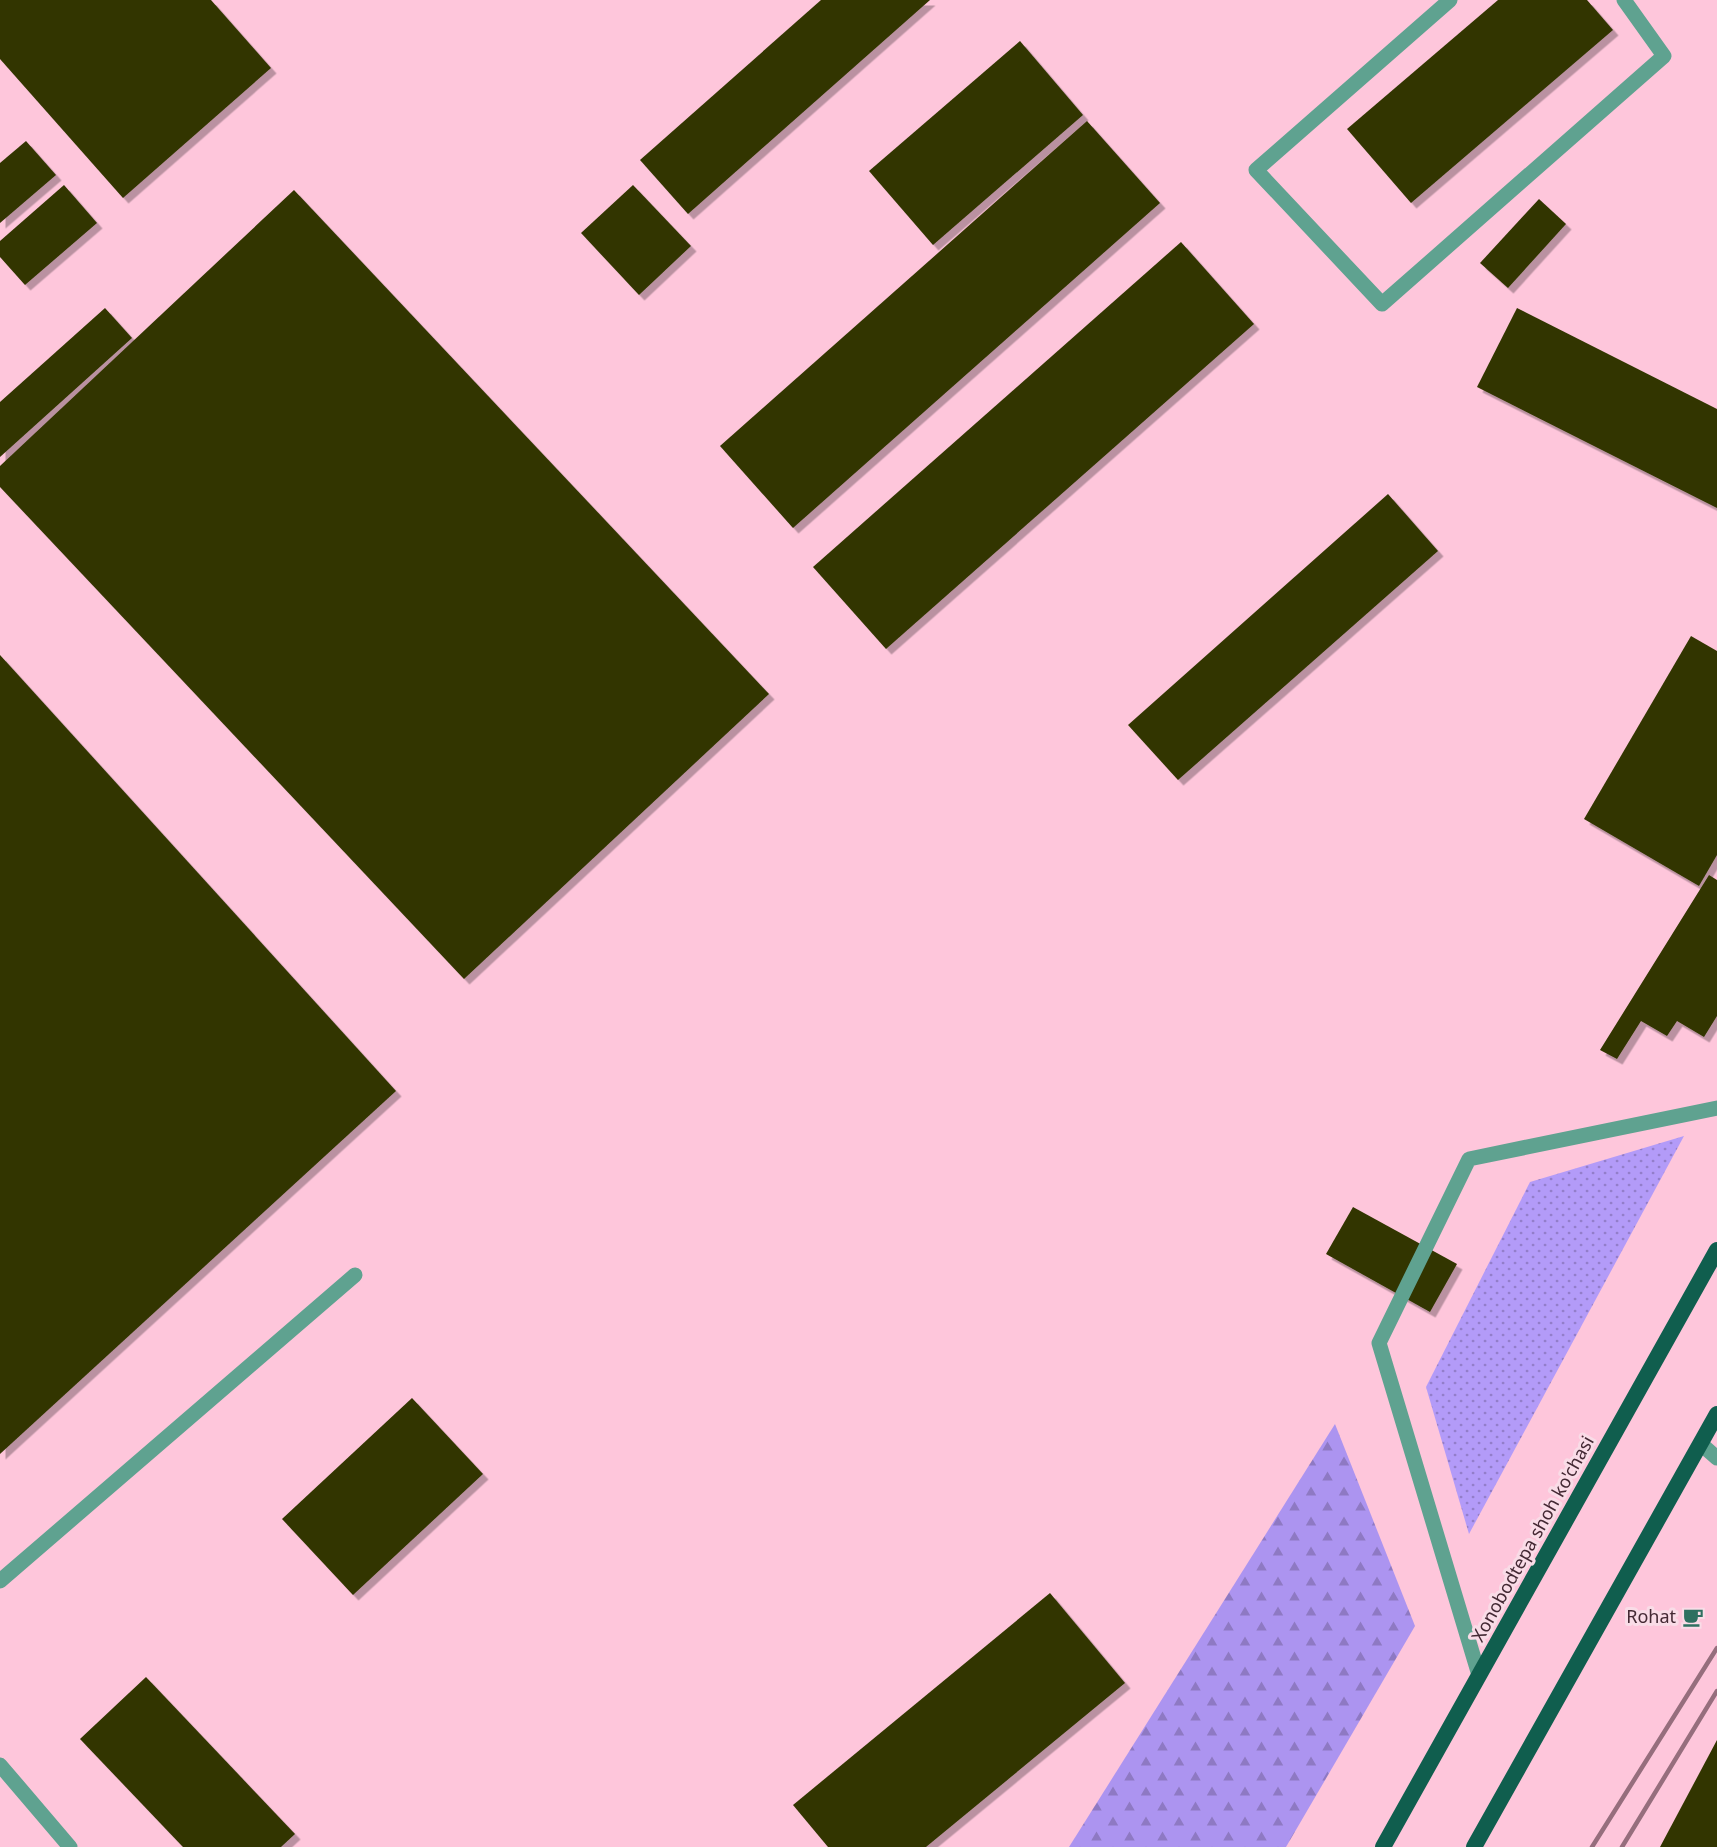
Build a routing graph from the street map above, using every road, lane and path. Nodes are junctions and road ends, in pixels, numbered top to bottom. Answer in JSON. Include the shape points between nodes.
{"nodes":[{"id":1,"x":1450,"y":0,"type":"edge"},
{"id":2,"x":1624,"y":0,"type":"edge"},
{"id":3,"x":1717,"y":1108,"type":"edge"},
{"id":4,"x":1717,"y":1250,"type":"edge"},
{"id":5,"x":355,"y":1275,"type":"dead end"},
{"id":6,"x":1717,"y":1414,"type":"edge"},
{"id":7,"x":1701,"y":1444,"type":"junction"},
{"id":8,"x":1717,"y":1458,"type":"edge"},
{"id":9,"x":0,"y":1581,"type":"edge"},
{"id":10,"x":1479,"y":1675,"type":"junction"},
{"id":11,"x":0,"y":1765,"type":"edge"},
{"id":12,"x":70,"y":1847,"type":"edge"},
{"id":13,"x":1383,"y":1847,"type":"edge"},
{"id":14,"x":1474,"y":1847,"type":"edge"}],
"edges":[{"from":1,"to":2,"type":"street","via":[[1256,170],[1382,304],[1664,56]]},
{"from":3,"to":10,"type":"street","via":[[1469,1159],[1379,1343]]},
{"from":4,"to":10,"type":"highway","name":"Xonobodtepa shoh ko'chasi"},
{"from":5,"to":9,"type":"street"},
{"from":6,"to":7,"type":"highway"},
{"from":7,"to":8,"type":"street"},
{"from":7,"to":14,"type":"highway"},
{"from":10,"to":13,"type":"highway","name":"Xonobodtepa shoh ko'chasi"},
{"from":11,"to":12,"type":"street"}]}
